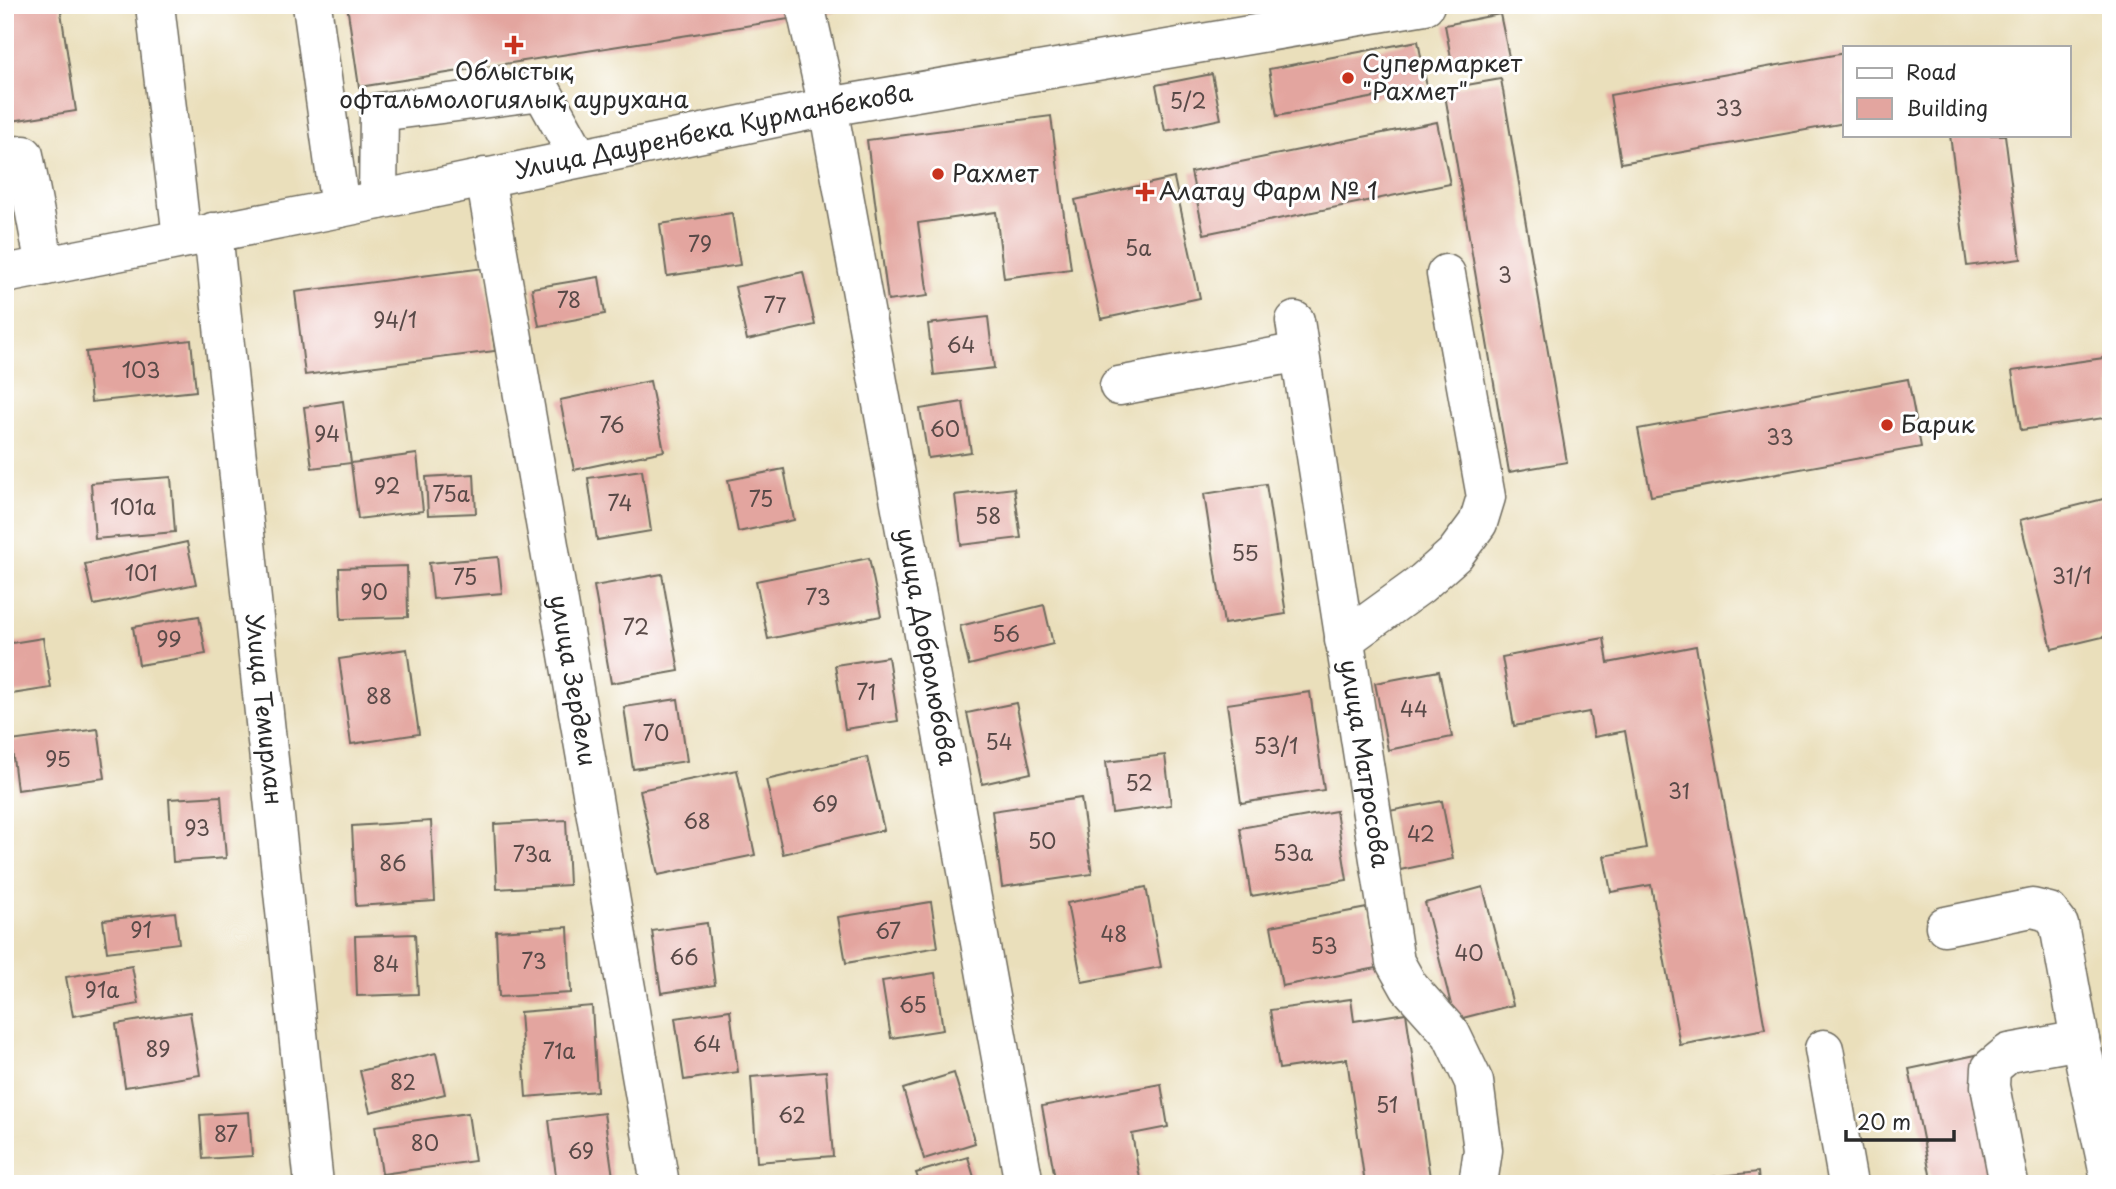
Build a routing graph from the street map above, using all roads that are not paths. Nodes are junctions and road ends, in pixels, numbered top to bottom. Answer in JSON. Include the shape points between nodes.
{"nodes":[{"id":1,"x":155,"y":5,"type":"edge"},
{"id":2,"x":312,"y":5,"type":"edge"},
{"id":3,"x":805,"y":5,"type":"edge"},
{"id":4,"x":1424,"y":5,"type":"edge"},
{"id":5,"x":1319,"y":14,"type":"edge"},
{"id":6,"x":828,"y":107,"type":"junction"},
{"id":7,"x":5,"y":156,"type":"edge"},
{"id":8,"x":579,"y":158,"type":"junction"},
{"id":9,"x":485,"y":177,"type":"junction"},
{"id":10,"x":378,"y":200,"type":"junction"},
{"id":11,"x":340,"y":208,"type":"junction"},
{"id":12,"x":198,"y":235,"type":"junction"},
{"id":13,"x":45,"y":266,"type":"junction"},
{"id":14,"x":5,"y":274,"type":"edge"},
{"id":15,"x":1446,"y":274,"type":"dead end"},
{"id":16,"x":1119,"y":386,"type":"dead end"},
{"id":17,"x":1344,"y":640,"type":"junction"},
{"id":18,"x":1945,"y":926,"type":"dead end"},
{"id":19,"x":2080,"y":1040,"type":"junction"},
{"id":20,"x":1824,"y":1049,"type":"dead end"},
{"id":21,"x":2102,"y":1102,"type":"edge"},
{"id":22,"x":314,"y":1184,"type":"edge"},
{"id":23,"x":660,"y":1184,"type":"edge"},
{"id":24,"x":1024,"y":1184,"type":"edge"},
{"id":25,"x":1478,"y":1184,"type":"edge"},
{"id":26,"x":1849,"y":1184,"type":"edge"},
{"id":27,"x":2009,"y":1184,"type":"edge"},
{"id":28,"x":2111,"y":1184,"type":"edge"}],
"edges":[{"from":1,"to":12,"type":"street","name":"Улица Темирлан"},
{"from":2,"to":11,"type":"street"},
{"from":3,"to":6,"type":"street","name":"улица Добролюбова"},
{"from":4,"to":5,"type":"street","name":"Улица Дауренбека Курманбекова"},
{"from":5,"to":6,"type":"street","name":"Улица Дауренбека Курманбекова"},
{"from":6,"to":8,"type":"street","name":"Улица Дауренбека Курманбекова"},
{"from":6,"to":24,"type":"street","name":"улица Добролюбова"},
{"from":7,"to":13,"type":"street","via":[[24,155]]},
{"from":8,"to":9,"type":"street","name":"Улица Дауренбека Курманбекова"},
{"from":8,"to":10,"type":"street","via":[[542,91],[379,111]]},
{"from":9,"to":10,"type":"street","name":"Улица Дауренбека Курманбекова"},
{"from":9,"to":23,"type":"street","name":"улица Зердели"},
{"from":10,"to":11,"type":"street","name":"Улица Дауренбека Курманбекова"},
{"from":11,"to":12,"type":"street","name":"Улица Дауренбека Курманбекова"},
{"from":12,"to":13,"type":"street","name":"Улица Дауренбека Курманбекова"},
{"from":12,"to":22,"type":"street","name":"Улица Темирлан"},
{"from":13,"to":14,"type":"street","name":"Улица Дауренбека Курманбекова"},
{"from":15,"to":17,"type":"street","via":[[1486,497],[1478,523],[1455,554]]},
{"from":16,"to":17,"type":"street","name":"улица Матросова","via":[[1298,336]]},
{"from":17,"to":25,"type":"street","name":"улица Матросова","via":[[1395,962],[1409,987],[1451,1034],[1474,1082],[1483,1150]]},
{"from":18,"to":19,"type":"street","via":[[2032,908],[2049,912],[2059,925]]},
{"from":19,"to":21,"type":"street"},
{"from":19,"to":27,"type":"street","via":[[2009,1053],[1991,1068],[1990,1086]]},
{"from":20,"to":26,"type":"street"},
{"from":21,"to":28,"type":"street"}]}
